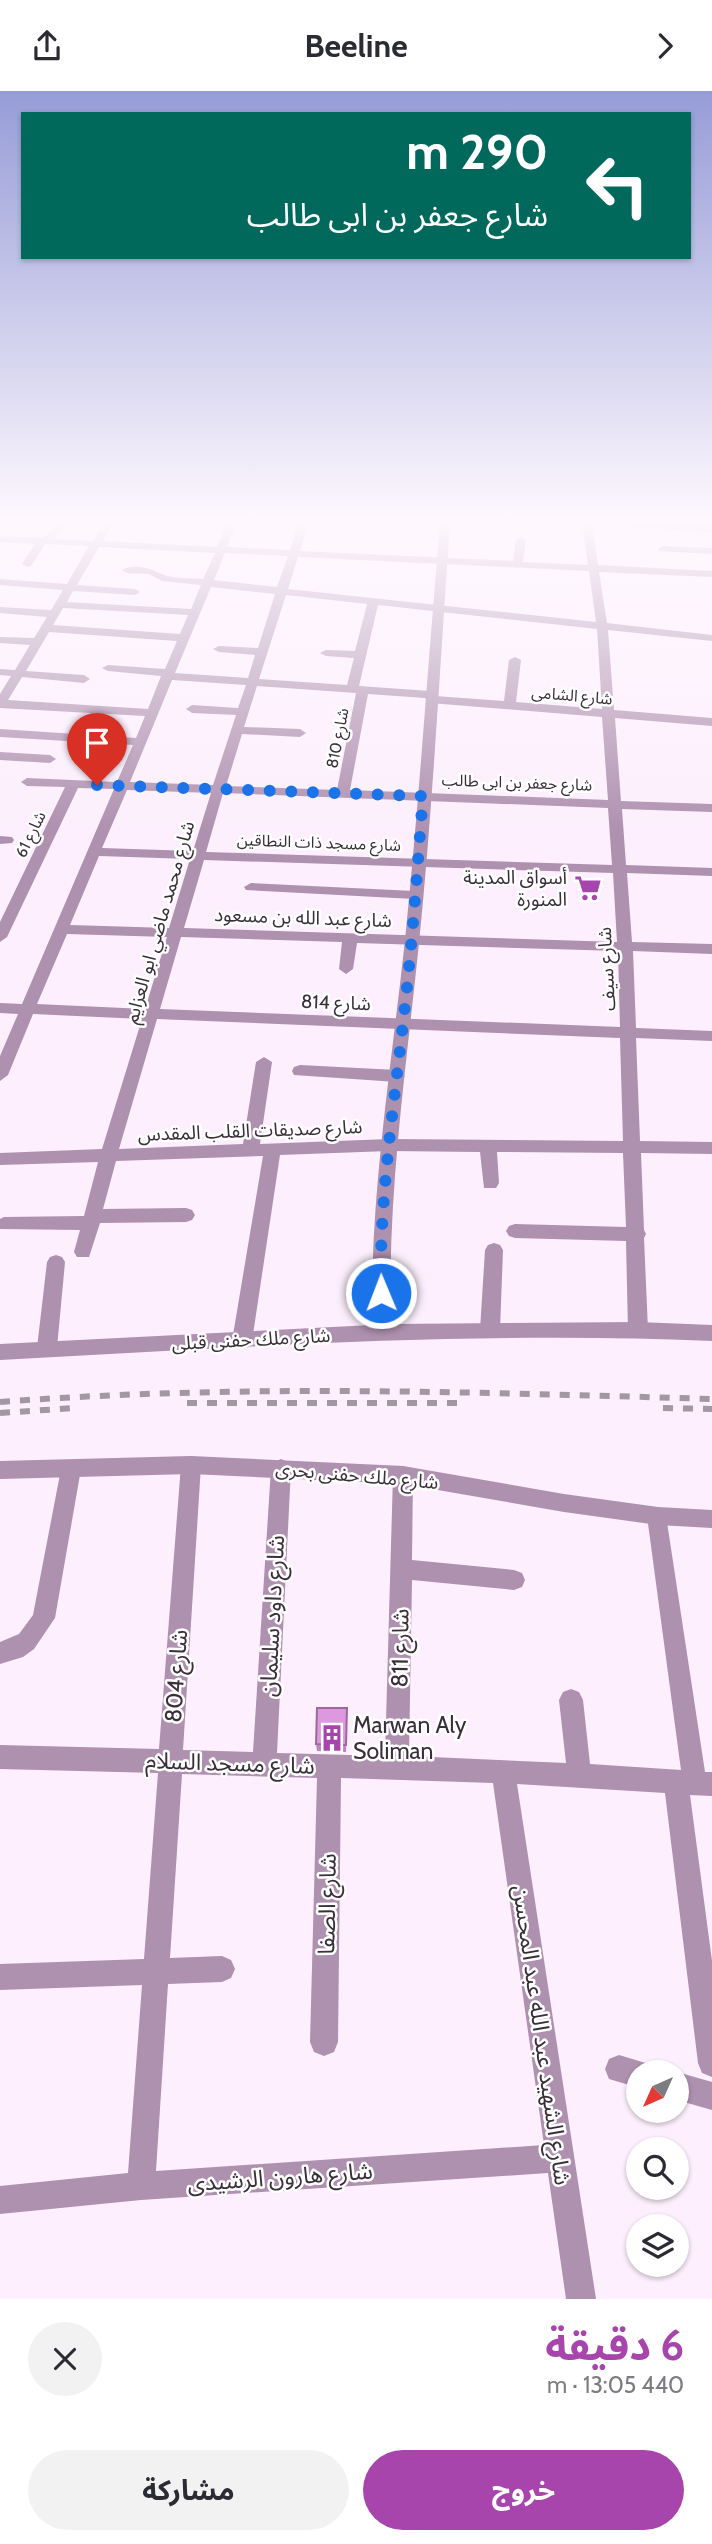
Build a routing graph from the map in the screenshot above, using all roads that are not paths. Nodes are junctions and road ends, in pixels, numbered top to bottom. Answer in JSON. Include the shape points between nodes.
{"nodes":[{"id":1,"x":188,"y":627,"type":"edge"},
{"id":2,"x":271,"y":627,"type":"edge"},
{"id":3,"x":367,"y":627,"type":"edge"},
{"id":4,"x":436,"y":627,"type":"edge"},
{"id":5,"x":601,"y":627,"type":"edge"},
{"id":6,"x":611,"y":627,"type":"edge"},
{"id":7,"x":45,"y":628,"type":"joint"},
{"id":8,"x":183,"y":638,"type":"junction"},
{"id":9,"x":712,"y":638,"type":"edge"},
{"id":10,"x":0,"y":640,"type":"edge"},
{"id":11,"x":37,"y":642,"type":"junction"},
{"id":12,"x":219,"y":649,"type":"dead end"},
{"id":13,"x":263,"y":652,"type":"junction"},
{"id":14,"x":326,"y":653,"type":"dead end"},
{"id":15,"x":360,"y":655,"type":"junction"},
{"id":16,"x":515,"y":660,"type":"dead end"},
{"id":17,"x":107,"y":668,"type":"dead end"},
{"id":18,"x":0,"y":672,"type":"edge"},
{"id":19,"x":18,"y":674,"type":"junction"},
{"id":20,"x":168,"y":674,"type":"junction"},
{"id":21,"x":84,"y":679,"type":"dead end"},
{"id":22,"x":253,"y":682,"type":"junction"},
{"id":23,"x":357,"y":689,"type":"junction"},
{"id":24,"x":430,"y":697,"type":"junction"},
{"id":25,"x":0,"y":704,"type":"edge"},
{"id":26,"x":510,"y":705,"type":"junction"},
{"id":27,"x":192,"y":709,"type":"dead end"},
{"id":28,"x":243,"y":712,"type":"junction"},
{"id":29,"x":152,"y":713,"type":"junction"},
{"id":30,"x":607,"y":713,"type":"junction"},
{"id":31,"x":712,"y":722,"type":"edge"},
{"id":32,"x":237,"y":730,"type":"junction"},
{"id":33,"x":0,"y":733,"type":"edge"},
{"id":34,"x":300,"y":733,"type":"dead end"},
{"id":35,"x":140,"y":742,"type":"junction"},
{"id":36,"x":0,"y":757,"type":"edge"},
{"id":37,"x":50,"y":759,"type":"dead end"},
{"id":38,"x":27,"y":782,"type":"dead end"},
{"id":39,"x":73,"y":783,"type":"junction"},
{"id":40,"x":121,"y":786,"type":"junction"},
{"id":41,"x":218,"y":789,"type":"junction"},
{"id":42,"x":343,"y":793,"type":"junction"},
{"id":43,"x":423,"y":796,"type":"junction"},
{"id":44,"x":615,"y":804,"type":"junction"},
{"id":45,"x":712,"y":808,"type":"edge"},
{"id":46,"x":93,"y":852,"type":"junction"},
{"id":47,"x":199,"y":856,"type":"junction"},
{"id":48,"x":417,"y":863,"type":"junction"},
{"id":49,"x":619,"y":869,"type":"junction"},
{"id":50,"x":712,"y":873,"type":"edge"},
{"id":51,"x":251,"y":887,"type":"dead end"},
{"id":52,"x":414,"y":895,"type":"junction"},
{"id":53,"x":60,"y":929,"type":"junction"},
{"id":54,"x":177,"y":933,"type":"junction"},
{"id":55,"x":0,"y":937,"type":"edge"},
{"id":56,"x":350,"y":938,"type":"junction"},
{"id":57,"x":412,"y":940,"type":"junction"},
{"id":58,"x":625,"y":947,"type":"junction"},
{"id":59,"x":712,"y":949,"type":"edge"},
{"id":60,"x":346,"y":969,"type":"dead end"},
{"id":61,"x":0,"y":1008,"type":"edge"},
{"id":62,"x":27,"y":1009,"type":"junction"},
{"id":63,"x":153,"y":1014,"type":"junction"},
{"id":64,"x":403,"y":1024,"type":"junction"},
{"id":65,"x":629,"y":1032,"type":"junction"},
{"id":66,"x":712,"y":1035,"type":"edge"},
{"id":67,"x":264,"y":1062,"type":"dead end"},
{"id":68,"x":300,"y":1071,"type":"dead end"},
{"id":69,"x":0,"y":1075,"type":"edge"},
{"id":70,"x":397,"y":1076,"type":"junction"},
{"id":71,"x":389,"y":1145,"type":"junction"},
{"id":72,"x":488,"y":1145,"type":"junction"},
{"id":73,"x":634,"y":1147,"type":"junction"},
{"id":74,"x":712,"y":1148,"type":"edge"},
{"id":75,"x":272,"y":1150,"type":"junction"},
{"id":76,"x":250,"y":1151,"type":"junction"},
{"id":77,"x":108,"y":1157,"type":"junction"},
{"id":78,"x":0,"y":1159,"type":"edge"},
{"id":79,"x":489,"y":1183,"type":"dead end"},
{"id":80,"x":186,"y":1215,"type":"dead end"},
{"id":81,"x":92,"y":1220,"type":"junction"},
{"id":82,"x":4,"y":1224,"type":"dead end"},
{"id":83,"x":515,"y":1230,"type":"dead end"},
{"id":84,"x":637,"y":1234,"type":"junction"},
{"id":85,"x":494,"y":1250,"type":"dead end"},
{"id":86,"x":83,"y":1252,"type":"dead end"},
{"id":87,"x":56,"y":1262,"type":"dead end"},
{"id":88,"x":490,"y":1330,"type":"junction"},
{"id":89,"x":638,"y":1330,"type":"junction"},
{"id":90,"x":382,"y":1332,"type":"junction"},
{"id":91,"x":712,"y":1333,"type":"edge"},
{"id":92,"x":242,"y":1341,"type":"junction"},
{"id":93,"x":47,"y":1348,"type":"junction"},
{"id":94,"x":0,"y":1352,"type":"edge"},
{"id":95,"x":191,"y":1465,"type":"junction"},
{"id":96,"x":281,"y":1468,"type":"junction"},
{"id":97,"x":0,"y":1469,"type":"edge"},
{"id":98,"x":71,"y":1469,"type":"junction"},
{"id":99,"x":403,"y":1475,"type":"junction"},
{"id":100,"x":659,"y":1515,"type":"junction"},
{"id":101,"x":712,"y":1520,"type":"edge"},
{"id":102,"x":401,"y":1569,"type":"junction"},
{"id":103,"x":514,"y":1580,"type":"dead end"},
{"id":104,"x":0,"y":1653,"type":"edge"},
{"id":105,"x":571,"y":1700,"type":"dead end"},
{"id":106,"x":0,"y":1757,"type":"edge"},
{"id":107,"x":170,"y":1762,"type":"junction"},
{"id":108,"x":264,"y":1764,"type":"junction"},
{"id":109,"x":329,"y":1766,"type":"junction"},
{"id":110,"x":397,"y":1769,"type":"junction"},
{"id":111,"x":503,"y":1772,"type":"junction"},
{"id":112,"x":579,"y":1776,"type":"junction"},
{"id":113,"x":694,"y":1783,"type":"edge"},
{"id":114,"x":222,"y":1969,"type":"dead end"},
{"id":115,"x":158,"y":1971,"type":"junction"},
{"id":116,"x":0,"y":1976,"type":"edge"},
{"id":117,"x":324,"y":2042,"type":"dead end"},
{"id":118,"x":712,"y":2063,"type":"edge"},
{"id":119,"x":690,"y":2090,"type":"edge"},
{"id":120,"x":712,"y":2096,"type":"edge"},
{"id":121,"x":560,"y":2158,"type":"junction"},
{"id":122,"x":141,"y":2186,"type":"junction"},
{"id":123,"x":0,"y":2200,"type":"edge"},
{"id":124,"x":581,"y":2299,"type":"edge"}],
"edges":[{"from":1,"to":8,"type":"street"},
{"from":2,"to":13,"type":"street","name":"شارع محمد ماضي ابو العزايم"},
{"from":3,"to":15,"type":"street","name":"شارع 810"},
{"from":4,"to":24,"type":"street"},
{"from":5,"to":30,"type":"street","name":"شارع سيف"},
{"from":6,"to":9,"type":"street"},
{"from":7,"to":8,"type":"street"},
{"from":7,"to":11,"type":"street"},
{"from":8,"to":20,"type":"street"},
{"from":10,"to":11,"type":"street"},
{"from":11,"to":19,"type":"street"},
{"from":12,"to":13,"type":"street"},
{"from":13,"to":22,"type":"street","name":"شارع محمد ماضي ابو العزايم"},
{"from":14,"to":15,"type":"street"},
{"from":15,"to":23,"type":"street","name":"شارع 810"},
{"from":16,"to":26,"type":"street"},
{"from":17,"to":20,"type":"street","name":"شارع الشامى"},
{"from":18,"to":19,"type":"street"},
{"from":19,"to":21,"type":"street"},
{"from":19,"to":25,"type":"street"},
{"from":20,"to":22,"type":"street","name":"شارع الشامى"},
{"from":20,"to":29,"type":"street"},
{"from":22,"to":23,"type":"street","name":"شارع الشامى"},
{"from":22,"to":28,"type":"street","name":"شارع محمد ماضي ابو العزايم"},
{"from":23,"to":24,"type":"street","name":"شارع الشامى"},
{"from":23,"to":42,"type":"street","name":"شارع 810"},
{"from":24,"to":26,"type":"street","name":"شارع الشامى"},
{"from":24,"to":43,"type":"street"},
{"from":25,"to":29,"type":"street"},
{"from":26,"to":30,"type":"street","name":"شارع الشامى"},
{"from":27,"to":28,"type":"street"},
{"from":28,"to":32,"type":"street","name":"شارع محمد ماضي ابو العزايم"},
{"from":29,"to":35,"type":"street"},
{"from":30,"to":31,"type":"street","name":"شارع الشامى"},
{"from":30,"to":44,"type":"street","name":"شارع سيف"},
{"from":32,"to":34,"type":"street"},
{"from":32,"to":41,"type":"street","name":"شارع محمد ماضي ابو العزايم"},
{"from":33,"to":35,"type":"street"},
{"from":35,"to":40,"type":"street"},
{"from":36,"to":37,"type":"street"},
{"from":38,"to":39,"type":"street","name":"شارع جعفر بن ابى طالب"},
{"from":39,"to":40,"type":"street","name":"شارع جعفر بن ابى طالب"},
{"from":39,"to":55,"type":"street","name":"شارع 61"},
{"from":40,"to":41,"type":"street","name":"شارع جعفر بن ابى طالب"},
{"from":40,"to":46,"type":"street"},
{"from":41,"to":42,"type":"street","name":"شارع جعفر بن ابى طالب"},
{"from":41,"to":47,"type":"street","name":"شارع محمد ماضي ابو العزايم"},
{"from":42,"to":43,"type":"street","name":"شارع جعفر بن ابى طالب"},
{"from":43,"to":44,"type":"street","name":"شارع جعفر بن ابى طالب"},
{"from":43,"to":48,"type":"street"},
{"from":44,"to":45,"type":"street","name":"شارع جعفر بن ابى طالب"},
{"from":44,"to":49,"type":"street","name":"شارع سيف"},
{"from":46,"to":47,"type":"street","name":"شارع مسجد ذات النطاقين"},
{"from":46,"to":53,"type":"street"},
{"from":47,"to":48,"type":"street","name":"شارع مسجد ذات النطاقين"},
{"from":47,"to":54,"type":"street","name":"شارع محمد ماضي ابو العزايم"},
{"from":48,"to":49,"type":"street","name":"شارع مسجد ذات النطاقين"},
{"from":48,"to":52,"type":"street"},
{"from":49,"to":50,"type":"street","name":"شارع مسجد ذات النطاقين"},
{"from":49,"to":58,"type":"street","name":"شارع سيف"},
{"from":51,"to":52,"type":"street"},
{"from":52,"to":57,"type":"street"},
{"from":53,"to":54,"type":"street","name":"شارع عبد الله بن مسعود"},
{"from":53,"to":62,"type":"street"},
{"from":54,"to":56,"type":"street","name":"شارع عبد الله بن مسعود"},
{"from":54,"to":63,"type":"street","name":"شارع محمد ماضي ابو العزايم"},
{"from":56,"to":57,"type":"street","name":"شارع عبد الله بن مسعود"},
{"from":56,"to":60,"type":"street"},
{"from":57,"to":58,"type":"street","name":"شارع عبد الله بن مسعود"},
{"from":57,"to":64,"type":"street"},
{"from":58,"to":59,"type":"street","name":"شارع عبد الله بن مسعود"},
{"from":58,"to":65,"type":"street","name":"شارع سيف"},
{"from":61,"to":62,"type":"street","name":"شارع 814"},
{"from":62,"to":63,"type":"street","name":"شارع 814"},
{"from":62,"to":69,"type":"street"},
{"from":63,"to":64,"type":"street","name":"شارع 814"},
{"from":63,"to":77,"type":"street","name":"شارع محمد ماضي ابو العزايم"},
{"from":64,"to":65,"type":"street","name":"شارع 814"},
{"from":64,"to":70,"type":"street"},
{"from":65,"to":66,"type":"street","name":"شارع 814"},
{"from":65,"to":73,"type":"street","name":"شارع سيف"},
{"from":67,"to":76,"type":"street"},
{"from":68,"to":70,"type":"street"},
{"from":70,"to":71,"type":"street"},
{"from":71,"to":72,"type":"street","name":"شارع صديقات القلب المقدس"},
{"from":71,"to":75,"type":"street","name":"شارع صديقات القلب المقدس"},
{"from":71,"to":90,"type":"street","via":[[380,1255]]},
{"from":72,"to":73,"type":"street","name":"شارع صديقات القلب المقدس"},
{"from":72,"to":79,"type":"street"},
{"from":73,"to":74,"type":"street","name":"شارع صديقات القلب المقدس"},
{"from":73,"to":84,"type":"street","name":"شارع سيف"},
{"from":75,"to":76,"type":"street","name":"شارع صديقات القلب المقدس"},
{"from":75,"to":92,"type":"street"},
{"from":76,"to":77,"type":"street","name":"شارع صديقات القلب المقدس"},
{"from":77,"to":78,"type":"street","name":"شارع صديقات القلب المقدس"},
{"from":77,"to":81,"type":"street","name":"شارع محمد ماضي ابو العزايم"},
{"from":80,"to":81,"type":"street"},
{"from":81,"to":82,"type":"street"},
{"from":81,"to":86,"type":"street","name":"شارع محمد ماضي ابو العزايم"},
{"from":83,"to":84,"type":"street"},
{"from":84,"to":89,"type":"street","name":"شارع سيف"},
{"from":85,"to":88,"type":"street"},
{"from":87,"to":93,"type":"street"},
{"from":88,"to":89,"type":"street","name":"شارع ملك حفنى قبلى"},
{"from":88,"to":90,"type":"street","name":"شارع ملك حفنى قبلى"},
{"from":89,"to":91,"type":"street","name":"شارع ملك حفنى قبلى"},
{"from":90,"to":92,"type":"street","name":"شارع ملك حفنى قبلى"},
{"from":92,"to":93,"type":"street","name":"شارع ملك حفنى قبلى"},
{"from":93,"to":94,"type":"street","name":"شارع ملك حفنى قبلى"},
{"from":95,"to":96,"type":"street","name":"شارع ملك حفنى بحرى"},
{"from":95,"to":98,"type":"street","name":"شارع ملك حفنى بحرى"},
{"from":95,"to":107,"type":"street","name":"شارع 804"},
{"from":96,"to":99,"type":"street","name":"شارع ملك حفنى بحرى"},
{"from":96,"to":108,"type":"street","name":"شارع داود سليمان"},
{"from":97,"to":98,"type":"street","name":"شارع ملك حفنى بحرى"},
{"from":98,"to":104,"type":"street","via":[[44,1618],[37,1633],[24,1644]]},
{"from":99,"to":100,"type":"street","name":"شارع ملك حفنى بحرى"},
{"from":99,"to":102,"type":"street","name":"شارع 811"},
{"from":100,"to":101,"type":"street","name":"شارع ملك حفنى بحرى"},
{"from":100,"to":113,"type":"street"},
{"from":102,"to":103,"type":"street"},
{"from":102,"to":110,"type":"street","name":"شارع 811"},
{"from":105,"to":112,"type":"street"},
{"from":106,"to":107,"type":"street","name":"شارع مسجد السلام"},
{"from":107,"to":108,"type":"street","name":"شارع مسجد السلام"},
{"from":107,"to":115,"type":"street","name":"شارع 804"},
{"from":108,"to":109,"type":"street","name":"شارع مسجد السلام"},
{"from":109,"to":110,"type":"street","name":"شارع مسجد السلام"},
{"from":109,"to":117,"type":"street","name":"شارع الصفا"},
{"from":110,"to":111,"type":"street","name":"شارع مسجد السلام"},
{"from":111,"to":112,"type":"street","name":"شارع مسجد السلام"},
{"from":111,"to":121,"type":"street","name":"شارع الشهيد عبد الله عبد المحسن"},
{"from":112,"to":113,"type":"street","name":"شارع مسجد السلام"},
{"from":113,"to":118,"type":"street"},
{"from":114,"to":115,"type":"street"},
{"from":115,"to":116,"type":"street"},
{"from":115,"to":122,"type":"street","name":"شارع 804"},
{"from":119,"to":120,"type":"street"},
{"from":121,"to":122,"type":"street","name":"شارع هارون الرشيدى"},
{"from":121,"to":124,"type":"street","name":"شارع الشهيد عبد الله عبد المحسن"},
{"from":122,"to":123,"type":"street","name":"شارع هارون الرشيدى"}]}
